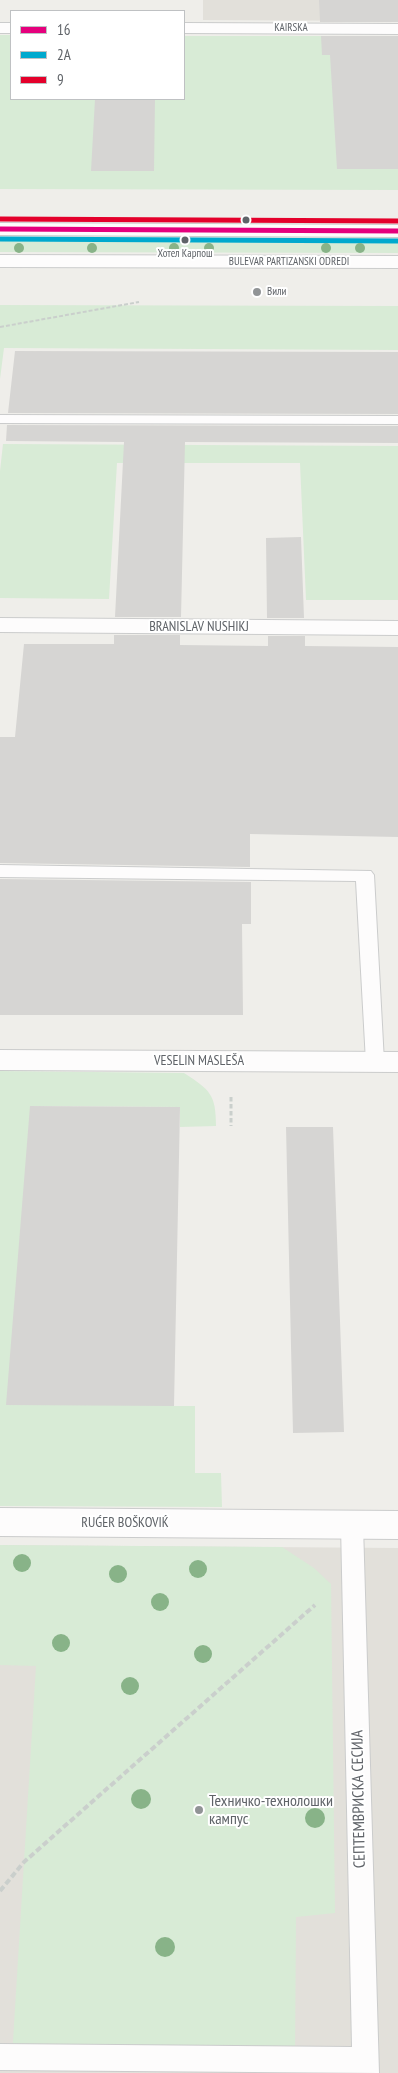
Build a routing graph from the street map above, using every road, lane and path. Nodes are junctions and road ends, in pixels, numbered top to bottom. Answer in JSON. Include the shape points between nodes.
{"nodes":[{"id":1,"x":185,"y":28,"type":"edge"},
{"id":2,"x":398,"y":29,"type":"edge"},
{"id":3,"x":0,"y":229,"type":"edge"},
{"id":4,"x":398,"y":231,"type":"edge"},
{"id":5,"x":0,"y":261,"type":"edge"},
{"id":6,"x":398,"y":262,"type":"edge"},
{"id":7,"x":139,"y":302,"type":"dead end"},
{"id":8,"x":0,"y":327,"type":"edge"},
{"id":9,"x":0,"y":419,"type":"edge"},
{"id":10,"x":398,"y":420,"type":"edge"},
{"id":11,"x":0,"y":626,"type":"edge"},
{"id":12,"x":398,"y":628,"type":"edge"},
{"id":13,"x":0,"y":871,"type":"edge"},
{"id":14,"x":0,"y":1060,"type":"edge"},
{"id":15,"x":386,"y":1062,"type":"edge"},
{"id":16,"x":0,"y":1522,"type":"edge"},
{"id":17,"x":352,"y":1525,"type":"junction"},
{"id":18,"x":398,"y":1525,"type":"edge"},
{"id":19,"x":353,"y":1571,"type":"junction"},
{"id":20,"x":0,"y":1891,"type":"edge"},
{"id":21,"x":0,"y":2057,"type":"edge"},
{"id":22,"x":366,"y":2066,"type":"edge"}],
"edges":[{"from":1,"to":2,"type":"street","name":"KAIRSKA"},
{"from":3,"to":4,"type":"street"},
{"from":5,"to":6,"type":"street","name":"BULEVAR PARTIZANSKI ODREDI"},
{"from":7,"to":8,"type":"path"},
{"from":9,"to":10,"type":"lane"},
{"from":11,"to":12,"type":"street","name":"BRANISLAV NUSHIKJ"},
{"from":13,"to":15,"type":"lane","via":[[365,874]]},
{"from":14,"to":15,"type":"street","name":"VESELIN MASLEŠA"},
{"from":16,"to":17,"type":"street","name":"RUǴER BOŠKOVIḰ"},
{"from":17,"to":18,"type":"street","name":"RUǴER BOŠKOVIḰ"},
{"from":17,"to":19,"type":"lane","name":"СЕПТЕМВРИСКА СЕСИЈА"},
{"from":19,"to":20,"type":"path","via":[[24,1862]]},
{"from":19,"to":22,"type":"lane","name":"СЕПТЕМВРИСКА СЕСИЈА"},
{"from":21,"to":22,"type":"lane"}]}
